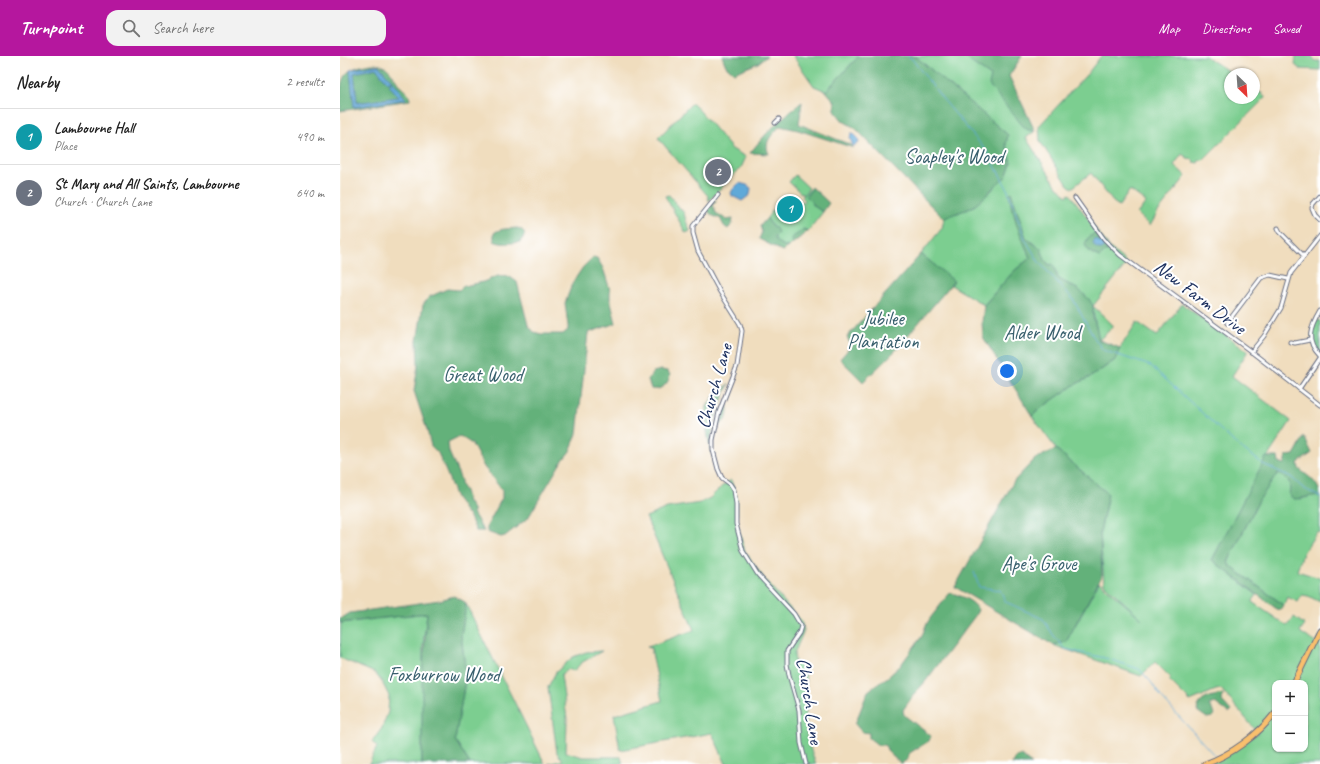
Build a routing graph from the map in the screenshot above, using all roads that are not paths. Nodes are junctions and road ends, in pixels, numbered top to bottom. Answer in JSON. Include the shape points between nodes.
{"nodes":[{"id":1,"x":779,"y":119,"type":"dead end"},
{"id":2,"x":775,"y":124,"type":"dead end"},
{"id":3,"x":718,"y":195,"type":"dead end"},
{"id":4,"x":1320,"y":196,"type":"edge"},
{"id":5,"x":1075,"y":198,"type":"dead end"},
{"id":6,"x":1320,"y":220,"type":"edge"},
{"id":7,"x":1278,"y":228,"type":"dead end"},
{"id":8,"x":1320,"y":236,"type":"edge"},
{"id":9,"x":1304,"y":256,"type":"junction"},
{"id":10,"x":1288,"y":279,"type":"junction"},
{"id":11,"x":1320,"y":312,"type":"edge"},
{"id":12,"x":1316,"y":317,"type":"junction"},
{"id":13,"x":1320,"y":320,"type":"edge"},
{"id":14,"x":1227,"y":323,"type":"dead end"},
{"id":15,"x":1310,"y":340,"type":"junction"},
{"id":16,"x":1290,"y":342,"type":"dead end"},
{"id":17,"x":1251,"y":352,"type":"junction"},
{"id":18,"x":1320,"y":357,"type":"edge"},
{"id":19,"x":1299,"y":390,"type":"junction"},
{"id":20,"x":1320,"y":405,"type":"edge"},
{"id":21,"x":1320,"y":630,"type":"edge"},
{"id":22,"x":1295,"y":680,"type":"edge"},
{"id":23,"x":1272,"y":716,"type":"edge"},
{"id":24,"x":806,"y":764,"type":"edge"},
{"id":25,"x":1205,"y":764,"type":"edge"}],
"edges":[{"from":1,"to":2,"type":"street"},
{"from":3,"to":24,"type":"street","name":"Church Lane","via":[[693,226],[693,233],[698,252],[742,331],[737,366],[719,412],[713,450],[722,478],[734,490],[736,524],[743,551],[758,575],[794,614],[801,626],[787,651],[787,664],[799,710],[801,743]]},
{"from":4,"to":6,"type":"street","via":[[1312,208]]},
{"from":5,"to":17,"type":"street","name":"New Farm Drive","via":[[1104,239],[1120,255]]},
{"from":7,"to":9,"type":"street"},
{"from":8,"to":9,"type":"street"},
{"from":9,"to":10,"type":"street"},
{"from":10,"to":14,"type":"street","via":[[1270,276],[1261,278]]},
{"from":10,"to":17,"type":"street","via":[[1281,308]]},
{"from":11,"to":12,"type":"street"},
{"from":12,"to":13,"type":"street"},
{"from":12,"to":15,"type":"street"},
{"from":15,"to":16,"type":"street"},
{"from":15,"to":18,"type":"street"},
{"from":17,"to":19,"type":"street","name":"New Farm Drive"},
{"from":18,"to":19,"type":"street"},
{"from":19,"to":20,"type":"street","name":"New Farm Drive"},
{"from":21,"to":22,"type":"main road"},
{"from":23,"to":25,"type":"main road","via":[[1243,743],[1222,757]]}]}
